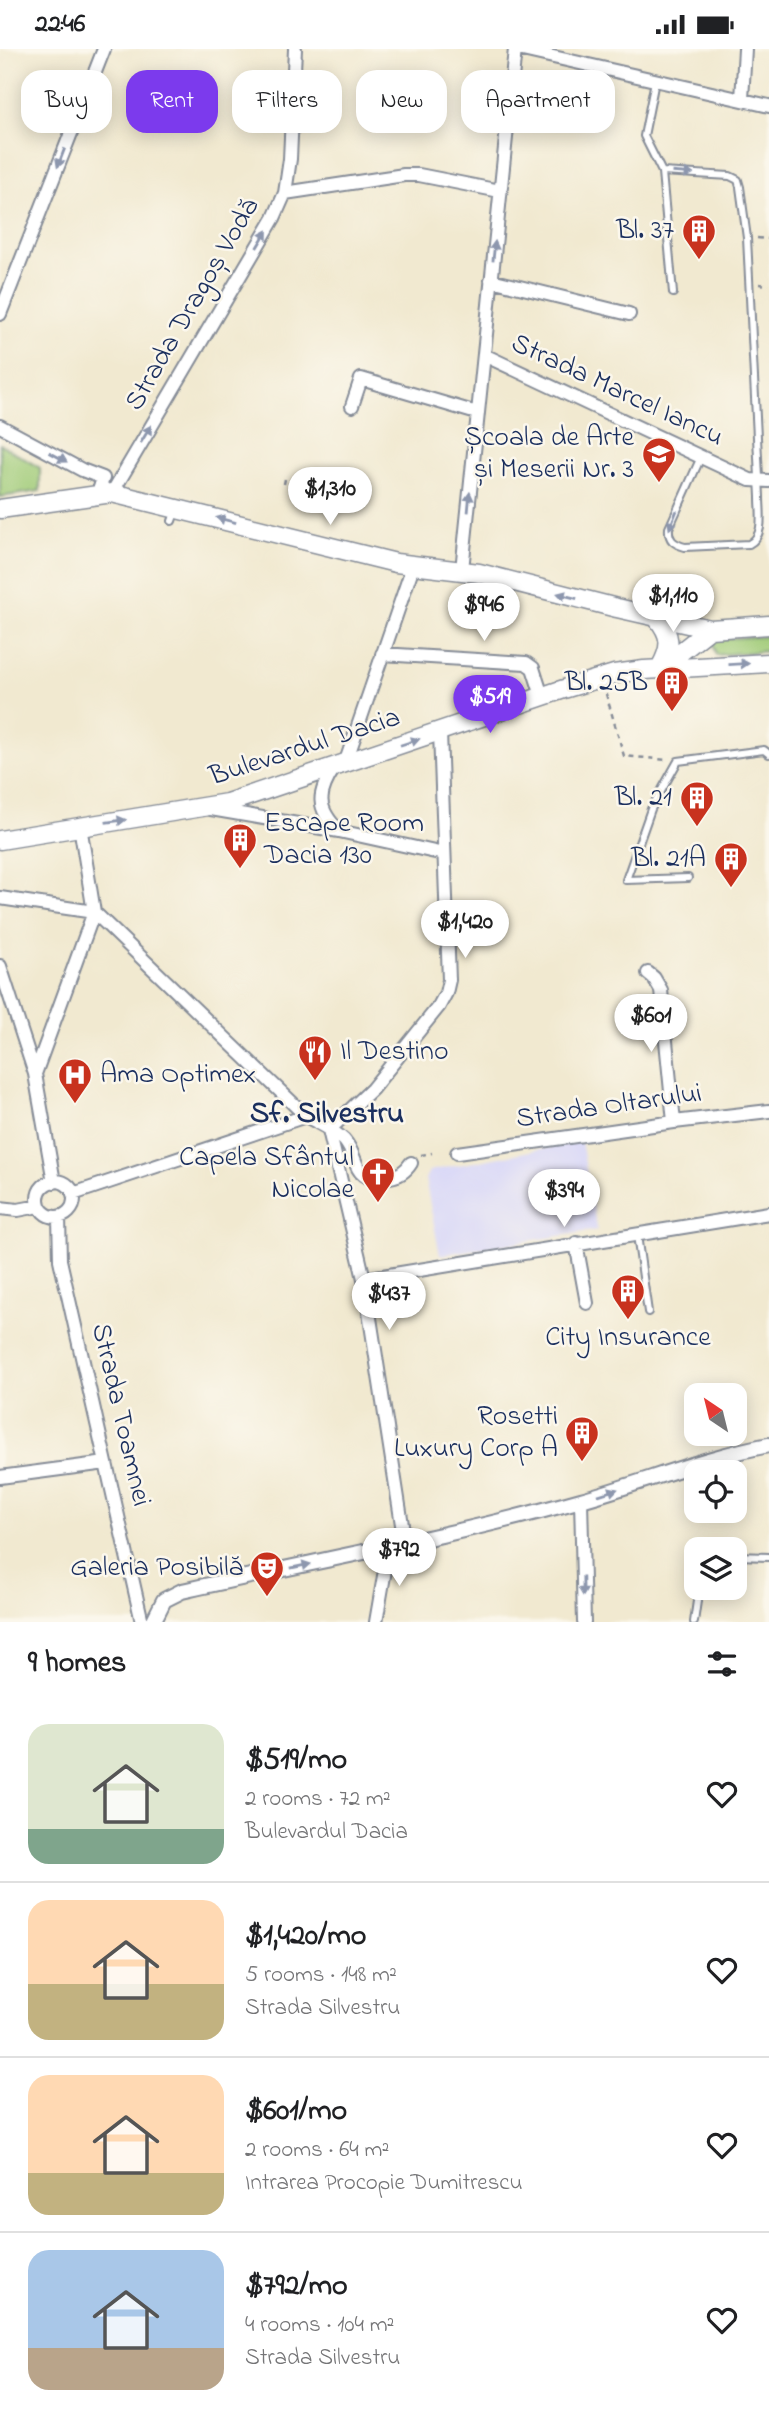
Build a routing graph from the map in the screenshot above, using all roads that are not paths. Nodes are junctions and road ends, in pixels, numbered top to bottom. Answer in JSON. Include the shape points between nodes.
{"nodes":[{"id":1,"x":103,"y":49,"type":"edge"},
{"id":2,"x":295,"y":49,"type":"edge"},
{"id":3,"x":517,"y":49,"type":"edge"},
{"id":4,"x":745,"y":49,"type":"edge"},
{"id":5,"x":655,"y":81,"type":"junction"},
{"id":6,"x":742,"y":99,"type":"junction"},
{"id":7,"x":769,"y":106,"type":"edge"},
{"id":8,"x":662,"y":172,"type":"junction"},
{"id":9,"x":500,"y":191,"type":"junction"},
{"id":10,"x":285,"y":193,"type":"junction"},
{"id":11,"x":491,"y":280,"type":"junction"},
{"id":12,"x":673,"y":293,"type":"dead end"},
{"id":13,"x":0,"y":314,"type":"edge"},
{"id":14,"x":629,"y":314,"type":"dead end"},
{"id":15,"x":484,"y":355,"type":"junction"},
{"id":16,"x":352,"y":406,"type":"dead end"},
{"id":17,"x":477,"y":413,"type":"junction"},
{"id":18,"x":0,"y":426,"type":"edge"},
{"id":19,"x":701,"y":457,"type":"junction"},
{"id":20,"x":764,"y":481,"type":"edge"},
{"id":21,"x":108,"y":487,"type":"junction"},
{"id":22,"x":0,"y":509,"type":"edge"},
{"id":23,"x":413,"y":566,"type":"junction"},
{"id":24,"x":462,"y":570,"type":"junction"},
{"id":25,"x":657,"y":618,"type":"junction"},
{"id":26,"x":769,"y":625,"type":"edge"},
{"id":27,"x":710,"y":629,"type":"junction"},
{"id":28,"x":383,"y":654,"type":"junction"},
{"id":29,"x":769,"y":663,"type":"edge"},
{"id":30,"x":710,"y":666,"type":"junction"},
{"id":31,"x":659,"y":669,"type":"junction"},
{"id":32,"x":542,"y":696,"type":"junction"},
{"id":33,"x":440,"y":732,"type":"junction"},
{"id":34,"x":769,"y":754,"type":"edge"},
{"id":35,"x":340,"y":766,"type":"junction"},
{"id":36,"x":205,"y":808,"type":"junction"},
{"id":37,"x":80,"y":826,"type":"junction"},
{"id":38,"x":339,"y":831,"type":"junction"},
{"id":39,"x":0,"y":840,"type":"edge"},
{"id":40,"x":444,"y":854,"type":"junction"},
{"id":41,"x":688,"y":878,"type":"dead end"},
{"id":42,"x":0,"y":898,"type":"edge"},
{"id":43,"x":94,"y":912,"type":"junction"},
{"id":44,"x":0,"y":966,"type":"edge"},
{"id":45,"x":648,"y":973,"type":"dead end"},
{"id":46,"x":35,"y":1073,"type":"junction"},
{"id":47,"x":769,"y":1111,"type":"edge"},
{"id":48,"x":306,"y":1116,"type":"junction"},
{"id":49,"x":674,"y":1122,"type":"junction"},
{"id":50,"x":329,"y":1130,"type":"junction"},
{"id":51,"x":457,"y":1153,"type":"dead end"},
{"id":52,"x":411,"y":1163,"type":"dead end"},
{"id":53,"x":54,"y":1182,"type":"junction"},
{"id":54,"x":73,"y":1194,"type":"junction"},
{"id":55,"x":39,"y":1206,"type":"junction"},
{"id":56,"x":0,"y":1208,"type":"edge"},
{"id":57,"x":769,"y":1213,"type":"edge"},
{"id":58,"x":59,"y":1217,"type":"junction"},
{"id":59,"x":636,"y":1233,"type":"junction"},
{"id":60,"x":576,"y":1244,"type":"junction"},
{"id":61,"x":364,"y":1279,"type":"junction"},
{"id":62,"x":587,"y":1303,"type":"dead end"},
{"id":63,"x":648,"y":1312,"type":"dead end"},
{"id":64,"x":769,"y":1445,"type":"edge"},
{"id":65,"x":106,"y":1463,"type":"junction"},
{"id":66,"x":0,"y":1477,"type":"edge"},
{"id":67,"x":581,"y":1500,"type":"junction"},
{"id":68,"x":405,"y":1544,"type":"junction"},
{"id":69,"x":389,"y":1547,"type":"junction"},
{"id":70,"x":747,"y":1556,"type":"edge"},
{"id":71,"x":769,"y":1557,"type":"edge"},
{"id":72,"x":697,"y":1600,"type":"edge"},
{"id":73,"x":142,"y":1622,"type":"edge"},
{"id":74,"x":153,"y":1622,"type":"edge"},
{"id":75,"x":376,"y":1622,"type":"edge"},
{"id":76,"x":584,"y":1622,"type":"edge"},
{"id":77,"x":694,"y":1622,"type":"edge"}],
"edges":[{"from":1,"to":13,"type":"street","one_way":true},
{"from":2,"to":10,"type":"street","name":"Strada Dragoș Vodă"},
{"from":3,"to":5,"type":"street"},
{"from":3,"to":9,"type":"street"},
{"from":4,"to":6,"type":"street"},
{"from":5,"to":6,"type":"street"},
{"from":5,"to":8,"type":"lane","via":[[644,136]]},
{"from":6,"to":7,"type":"street"},
{"from":8,"to":12,"type":"lane"},
{"from":8,"to":20,"type":"lane","one_way":true,"via":[[738,180],[747,238]]},
{"from":9,"to":10,"type":"street","via":[[404,175]]},
{"from":11,"to":9,"type":"street","one_way":true},
{"from":21,"to":10,"type":"street","name":"Strada Dragoș Vodă","one_way":true,"via":[[275,218]]},
{"from":11,"to":14,"type":"street"},
{"from":11,"to":15,"type":"street"},
{"from":15,"to":17,"type":"street"},
{"from":15,"to":19,"type":"street","name":"Strada Marcel Iancu"},
{"from":16,"to":17,"type":"street","via":[[361,379]]},
{"from":24,"to":17,"type":"street","one_way":true},
{"from":18,"to":21,"type":"street","one_way":true},
{"from":19,"to":20,"type":"street","name":"Strada Marcel Iancu","via":[[750,480]]},
{"from":19,"to":20,"type":"lane","one_way":true,"via":[[669,528],[676,545],[755,541],[760,533]]},
{"from":21,"to":22,"type":"main road"},
{"from":23,"to":21,"type":"main road","one_way":true,"via":[[174,515]]},
{"from":23,"to":24,"type":"main road"},
{"from":23,"to":28,"type":"street"},
{"from":25,"to":24,"type":"main road","one_way":true},
{"from":25,"to":27,"type":"main road"},
{"from":25,"to":31,"type":"main road","via":[[670,643]]},
{"from":26,"to":27,"type":"main road"},
{"from":27,"to":30,"type":"main road","via":[[706,645]]},
{"from":27,"to":31,"type":"main road"},
{"from":28,"to":32,"type":"street","via":[[526,663],[533,669]]},
{"from":28,"to":35,"type":"street"},
{"from":30,"to":29,"type":"main road","name":"Bulevardul Dacia","one_way":true},
{"from":30,"to":31,"type":"main road","name":"Bulevardul Dacia"},
{"from":31,"to":32,"type":"main road","name":"Bulevardul Dacia","via":[[601,677]]},
{"from":32,"to":33,"type":"main road","name":"Bulevardul Dacia"},
{"from":35,"to":33,"type":"main road","name":"Bulevardul Dacia","one_way":true},
{"from":33,"to":40,"type":"street"},
{"from":34,"to":41,"type":"lane","via":[[764,750],[678,761],[651,809],[626,880]]},
{"from":35,"to":36,"type":"main road","name":"Bulevardul Dacia"},
{"from":35,"to":38,"type":"street","via":[[323,787],[321,805]]},
{"from":37,"to":36,"type":"main road","name":"Bulevardul Dacia","one_way":true},
{"from":36,"to":38,"type":"street"},
{"from":37,"to":39,"type":"main road","name":"Bulevardul Dacia"},
{"from":37,"to":43,"type":"street"},
{"from":38,"to":40,"type":"street"},
{"from":40,"to":50,"type":"street","via":[[446,993],[372,1089]]},
{"from":42,"to":43,"type":"street"},
{"from":43,"to":46,"type":"street"},
{"from":43,"to":48,"type":"street"},
{"from":44,"to":46,"type":"street"},
{"from":45,"to":49,"type":"street","via":[[661,990]]},
{"from":46,"to":53,"type":"street"},
{"from":47,"to":49,"type":"street","name":"Strada Oltarului"},
{"from":48,"to":50,"type":"street"},
{"from":48,"to":54,"type":"street"},
{"from":49,"to":51,"type":"street","name":"Strada Oltarului"},
{"from":50,"to":52,"type":"street","via":[[345,1142],[366,1177],[394,1176]]},
{"from":50,"to":61,"type":"street"},
{"from":53,"to":54,"type":"street","via":[[64,1184]]},
{"from":53,"to":55,"type":"street","via":[[41,1190]]},
{"from":54,"to":58,"type":"street","via":[[72,1208]]},
{"from":55,"to":56,"type":"street"},
{"from":55,"to":58,"type":"street","via":[[47,1215]]},
{"from":57,"to":59,"type":"street"},
{"from":58,"to":65,"type":"street","name":"Strada Toamnei","via":[[60,1260]]},
{"from":59,"to":60,"type":"street"},
{"from":59,"to":63,"type":"lane"},
{"from":60,"to":61,"type":"street"},
{"from":60,"to":62,"type":"street"},
{"from":61,"to":68,"type":"street"},
{"from":67,"to":64,"type":"street","one_way":true},
{"from":65,"to":66,"type":"street"},
{"from":65,"to":73,"type":"street","name":"Strada Toamnei"},
{"from":67,"to":68,"type":"street"},
{"from":67,"to":76,"type":"street","one_way":true},
{"from":68,"to":69,"type":"street"},
{"from":74,"to":69,"type":"street","one_way":true,"via":[[164,1600],[182,1591]]},
{"from":69,"to":75,"type":"street"},
{"from":70,"to":71,"type":"lane"},
{"from":72,"to":77,"type":"lane"}]}
